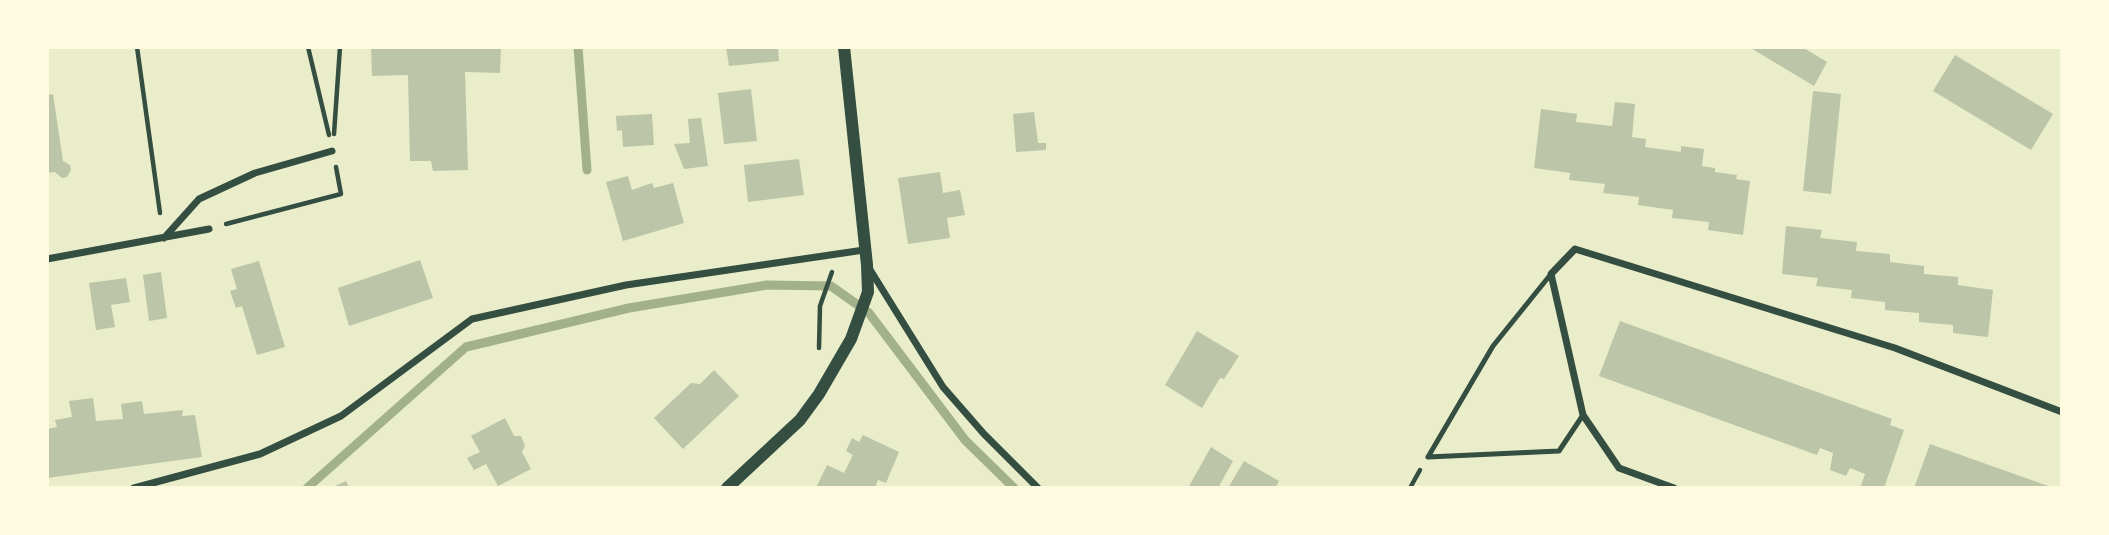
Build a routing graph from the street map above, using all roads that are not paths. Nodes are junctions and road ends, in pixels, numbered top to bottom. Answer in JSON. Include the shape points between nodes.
{"nodes":[{"id":1,"x":844,"y":47,"type":"edge"},
{"id":2,"x":332,"y":151,"type":"road end"},
{"id":3,"x":209,"y":229,"type":"dead end"},
{"id":4,"x":164,"y":238,"type":"junction"},
{"id":5,"x":864,"y":250,"type":"junction"},
{"id":6,"x":47,"y":259,"type":"edge"},
{"id":7,"x":867,"y":265,"type":"junction"},
{"id":8,"x":1551,"y":274,"type":"junction"},
{"id":9,"x":2062,"y":412,"type":"edge"},
{"id":10,"x":1583,"y":415,"type":"junction"},
{"id":11,"x":134,"y":488,"type":"edge"},
{"id":12,"x":727,"y":488,"type":"edge"},
{"id":13,"x":1038,"y":488,"type":"edge"},
{"id":14,"x":1674,"y":488,"type":"edge"}],
"edges":[{"from":1,"to":5,"type":"street"},
{"from":2,"to":4,"type":"street","via":[[255,173],[199,200]]},
{"from":3,"to":4,"type":"street"},
{"from":4,"to":6,"type":"street"},
{"from":5,"to":7,"type":"street"},
{"from":5,"to":11,"type":"street","via":[[626,285],[472,319],[341,416],[260,454]]},
{"from":7,"to":12,"type":"street","via":[[868,292],[851,339],[819,394],[800,420]]},
{"from":7,"to":13,"type":"street","via":[[943,387]]},
{"from":8,"to":9,"type":"street","via":[[1575,249],[1895,348]]},
{"from":8,"to":10,"type":"street"},
{"from":8,"to":10,"type":"lane","via":[[1493,346],[1428,457],[1559,451]]},
{"from":10,"to":14,"type":"street","via":[[1619,468]]}]}
